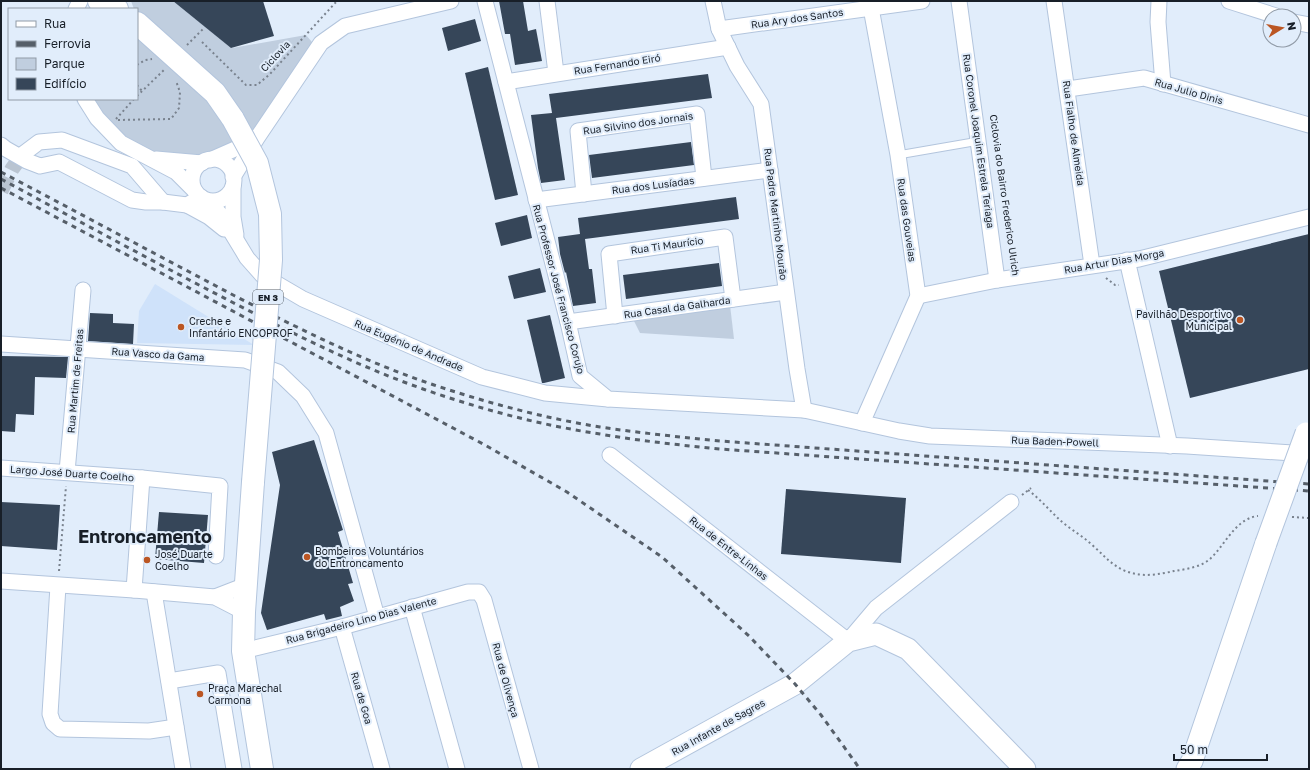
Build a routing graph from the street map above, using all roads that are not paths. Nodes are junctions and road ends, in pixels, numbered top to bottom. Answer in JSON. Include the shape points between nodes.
{"nodes":[{"id":1,"x":99,"y":1,"type":"edge"},
{"id":2,"x":451,"y":1,"type":"edge"},
{"id":3,"x":484,"y":1,"type":"edge"},
{"id":4,"x":547,"y":1,"type":"edge"},
{"id":5,"x":713,"y":1,"type":"edge"},
{"id":6,"x":922,"y":1,"type":"edge"},
{"id":7,"x":959,"y":1,"type":"edge"},
{"id":8,"x":1054,"y":1,"type":"edge"},
{"id":9,"x":1159,"y":1,"type":"edge"},
{"id":10,"x":1229,"y":1,"type":"edge"},
{"id":11,"x":115,"y":8,"type":"edge"},
{"id":12,"x":871,"y":8,"type":"junction"},
{"id":13,"x":1262,"y":12,"type":"edge"},
{"id":14,"x":138,"y":24,"type":"edge"},
{"id":15,"x":719,"y":29,"type":"junction"},
{"id":16,"x":728,"y":47,"type":"junction"},
{"id":17,"x":556,"y":73,"type":"junction"},
{"id":18,"x":506,"y":82,"type":"junction"},
{"id":19,"x":1163,"y":84,"type":"junction"},
{"id":20,"x":1068,"y":89,"type":"junction"},
{"id":21,"x":86,"y":100,"type":"edge"},
{"id":22,"x":1309,"y":125,"type":"edge"},
{"id":23,"x":258,"y":138,"type":"junction"},
{"id":24,"x":979,"y":141,"type":"junction"},
{"id":25,"x":1,"y":145,"type":"edge"},
{"id":26,"x":24,"y":154,"type":"tunnel mouth"},
{"id":27,"x":898,"y":155,"type":"junction"},
{"id":28,"x":149,"y":158,"type":"junction"},
{"id":29,"x":206,"y":161,"type":"junction"},
{"id":30,"x":770,"y":170,"type":"junction"},
{"id":31,"x":704,"y":178,"type":"junction"},
{"id":32,"x":233,"y":182,"type":"junction"},
{"id":33,"x":584,"y":194,"type":"junction"},
{"id":34,"x":201,"y":196,"type":"junction"},
{"id":35,"x":536,"y":200,"type":"junction"},
{"id":36,"x":163,"y":202,"type":"junction"},
{"id":37,"x":187,"y":205,"type":"junction"},
{"id":38,"x":1309,"y":217,"type":"edge"},
{"id":39,"x":236,"y":238,"type":"junction"},
{"id":40,"x":1127,"y":260,"type":"junction"},
{"id":41,"x":1092,"y":265,"type":"junction"},
{"id":42,"x":997,"y":280,"type":"junction"},
{"id":43,"x":82,"y":290,"type":"dead end"},
{"id":44,"x":786,"y":292,"type":"junction"},
{"id":45,"x":918,"y":296,"type":"junction"},
{"id":46,"x":733,"y":299,"type":"junction"},
{"id":47,"x":615,"y":316,"type":"junction"},
{"id":48,"x":568,"y":322,"type":"junction"},
{"id":49,"x":1,"y":344,"type":"edge"},
{"id":50,"x":78,"y":349,"type":"junction"},
{"id":51,"x":608,"y":399,"type":"junction"},
{"id":52,"x":804,"y":410,"type":"junction"},
{"id":53,"x":862,"y":423,"type":"junction"},
{"id":54,"x":1308,"y":431,"type":"edge"},
{"id":55,"x":1170,"y":446,"type":"junction"},
{"id":56,"x":1309,"y":454,"type":"edge"},
{"id":57,"x":610,"y":455,"type":"dead end"},
{"id":58,"x":1,"y":468,"type":"edge"},
{"id":59,"x":67,"y":472,"type":"junction"},
{"id":60,"x":142,"y":478,"type":"junction"},
{"id":61,"x":1011,"y":502,"type":"dead end"},
{"id":62,"x":216,"y":556,"type":"dead end"},
{"id":63,"x":1,"y":581,"type":"edge"},
{"id":64,"x":246,"y":585,"type":"junction"},
{"id":65,"x":58,"y":586,"type":"junction"},
{"id":66,"x":134,"y":590,"type":"junction"},
{"id":67,"x":154,"y":592,"type":"junction"},
{"id":68,"x":479,"y":592,"type":"joint"},
{"id":69,"x":215,"y":597,"type":"junction"},
{"id":70,"x":412,"y":608,"type":"junction"},
{"id":71,"x":244,"y":612,"type":"junction"},
{"id":72,"x":377,"y":617,"type":"junction"},
{"id":73,"x":342,"y":626,"type":"junction"},
{"id":74,"x":848,"y":641,"type":"junction"},
{"id":75,"x":243,"y":651,"type":"junction"},
{"id":76,"x":169,"y":681,"type":"junction"},
{"id":77,"x":176,"y":727,"type":"junction"},
{"id":78,"x":183,"y":769,"type":"edge"},
{"id":79,"x":234,"y":769,"type":"edge"},
{"id":80,"x":262,"y":769,"type":"edge"},
{"id":81,"x":382,"y":769,"type":"edge"},
{"id":82,"x":458,"y":769,"type":"edge"},
{"id":83,"x":531,"y":769,"type":"edge"},
{"id":84,"x":641,"y":769,"type":"edge"},
{"id":85,"x":1025,"y":769,"type":"edge"},
{"id":86,"x":1187,"y":769,"type":"edge"}],
"edges":[{"from":1,"to":11,"type":"main road"},
{"from":2,"to":23,"type":"street","via":[[344,26],[327,38],[317,48]]},
{"from":3,"to":18,"type":"street","name":"Rua Professor José Francisco Corujo"},
{"from":4,"to":17,"type":"street"},
{"from":5,"to":15,"type":"street","name":"Rua Padre Martinho Mourão"},
{"from":6,"to":12,"type":"street","name":"Rua Ary dos Santos"},
{"from":7,"to":24,"type":"street","name":"Rua Coronel Joaquim Estrela Teriaga"},
{"from":8,"to":20,"type":"street","name":"Rua Fialho de Almeida"},
{"from":9,"to":19,"type":"street","via":[[1158,22]]},
{"from":10,"to":13,"type":"street"},
{"from":12,"to":15,"type":"street","name":"Rua Ary dos Santos"},
{"from":12,"to":27,"type":"street","name":"Rua das Gouveias"},
{"from":14,"to":64,"type":"main road","number":"EN 3","bridge":true,"via":[[215,93],[233,119],[257,163],[270,214],[271,260]]},
{"from":15,"to":16,"type":"street","name":"Rua Padre Martinho Mourão"},
{"from":16,"to":17,"type":"street","name":"Rua Fernando Eiró"},
{"from":16,"to":30,"type":"street","name":"Rua Padre Martinho Mourão","via":[[761,104]]},
{"from":17,"to":18,"type":"street","name":"Rua Fernando Eiró"},
{"from":18,"to":35,"type":"street","name":"Rua Professor José Francisco Corujo"},
{"from":19,"to":20,"type":"street","name":"Rua Julio Dinis","via":[[1144,78]]},
{"from":19,"to":22,"type":"street","name":"Rua Julio Dinis"},
{"from":20,"to":41,"type":"street","name":"Rua Fialho de Almeida"},
{"from":21,"to":28,"type":"street","name":"Rua Eugénio de Andrade","via":[[96,118],[121,143]]},
{"from":23,"to":29,"type":"street"},
{"from":23,"to":32,"type":"street"},
{"from":24,"to":27,"type":"lane"},
{"from":24,"to":42,"type":"street","name":"Rua Coronel Joaquim Estrela Teriaga"},
{"from":25,"to":36,"type":"street","via":[[40,166],[59,162],[132,200]]},
{"from":26,"to":36,"type":"street","via":[[39,142],[62,140],[132,166]]},
{"from":27,"to":45,"type":"street","name":"Rua das Gouveias"},
{"from":28,"to":29,"type":"street"},
{"from":28,"to":34,"type":"street","name":"Rua Eugénio de Andrade","via":[[176,172]]},
{"from":29,"to":32,"type":"street","via":[[218,160],[225,164],[231,170]]},
{"from":29,"to":34,"type":"street","via":[[196,168],[193,175],[192,184]]},
{"from":30,"to":31,"type":"street","name":"Rua dos Lusíadas"},
{"from":30,"to":44,"type":"street","name":"Rua Padre Martinho Mourão"},
{"from":31,"to":33,"type":"street","name":"Rua dos Lusíadas"},
{"from":31,"to":33,"type":"street","name":"Rua Silvino dos Jornais","via":[[697,114],[578,131]]},
{"from":32,"to":34,"type":"street","via":[[230,193],[224,198],[216,201]]},
{"from":32,"to":39,"type":"street","name":"Rua Eugénio de Andrade"},
{"from":33,"to":35,"type":"street","name":"Rua dos Lusíadas"},
{"from":34,"to":37,"type":"street"},
{"from":34,"to":39,"type":"street","name":"Rua Eugénio de Andrade","via":[[221,215]]},
{"from":35,"to":48,"type":"street","name":"Rua Professor José Francisco Corujo"},
{"from":36,"to":37,"type":"street"},
{"from":37,"to":39,"type":"street","name":"Rua Eugénio de Andrade","via":[[209,217]]},
{"from":38,"to":40,"type":"street","name":"Rua Artur Dias Morga"},
{"from":39,"to":51,"type":"street","name":"Rua Eugénio de Andrade","via":[[246,258],[262,275],[303,299],[378,332],[482,377],[546,393]]},
{"from":40,"to":41,"type":"street","name":"Rua Artur Dias Morga"},
{"from":40,"to":55,"type":"street"},
{"from":41,"to":42,"type":"street","name":"Rua Artur Dias Morga"},
{"from":42,"to":45,"type":"street","name":"Rua Artur Dias Morga"},
{"from":43,"to":50,"type":"street","name":"Rua Martim de Freitas"},
{"from":44,"to":46,"type":"street","name":"Rua Casal da Galharda"},
{"from":44,"to":52,"type":"street","name":"Rua Padre Martinho Mourão"},
{"from":45,"to":53,"type":"street"},
{"from":46,"to":47,"type":"street","name":"Rua Casal da Galharda"},
{"from":46,"to":47,"type":"street","name":"Rua Ti Maurício","via":[[725,237],[609,254]]},
{"from":47,"to":48,"type":"street","name":"Rua Casal da Galharda"},
{"from":48,"to":51,"type":"street","name":"Rua Professor José Francisco Corujo","via":[[580,376]]},
{"from":49,"to":50,"type":"street","name":"Rua Vasco da Gama"},
{"from":50,"to":59,"type":"street","name":"Rua Martim de Freitas"},
{"from":50,"to":72,"type":"street","name":"Rua Vasco da Gama","via":[[245,360],[278,372],[303,396],[326,433]]},
{"from":51,"to":52,"type":"street"},
{"from":52,"to":53,"type":"street","name":"Rua Baden-Powell"},
{"from":53,"to":55,"type":"street","name":"Rua Baden-Powell","via":[[930,436]]},
{"from":54,"to":86,"type":"street","bridge":true,"via":[[1266,543],[1192,761]]},
{"from":55,"to":56,"type":"street","name":"Rua Baden-Powell"},
{"from":57,"to":74,"type":"street","name":"Rua de Entre-Linhas"},
{"from":58,"to":59,"type":"street","name":"Largo José Duarte Coelho"},
{"from":59,"to":60,"type":"street","name":"Largo José Duarte Coelho"},
{"from":60,"to":62,"type":"street","name":"Largo José Duarte Coelho","via":[[220,486]]},
{"from":60,"to":66,"type":"street","name":"Largo José Duarte Coelho"},
{"from":61,"to":74,"type":"street","via":[[876,608]]},
{"from":63,"to":65,"type":"street"},
{"from":64,"to":69,"type":"street"},
{"from":64,"to":71,"type":"main road","number":"EN 3"},
{"from":65,"to":66,"type":"street"},
{"from":65,"to":77,"type":"street","via":[[50,714],[53,723],[60,729],[149,731]]},
{"from":66,"to":67,"type":"street"},
{"from":67,"to":69,"type":"street"},
{"from":67,"to":76,"type":"street"},
{"from":68,"to":70,"type":"street","name":"Rua Brigadeiro Lino Dias Valente","via":[[468,592]]},
{"from":68,"to":83,"type":"street","name":"Rua de Olivença","via":[[484,600]]},
{"from":69,"to":71,"type":"street"},
{"from":70,"to":72,"type":"street","name":"Rua Brigadeiro Lino Dias Valente"},
{"from":70,"to":82,"type":"street"},
{"from":71,"to":75,"type":"main road","number":"EN 3"},
{"from":72,"to":73,"type":"street","name":"Rua Brigadeiro Lino Dias Valente"},
{"from":73,"to":75,"type":"street","name":"Rua Brigadeiro Lino Dias Valente"},
{"from":73,"to":81,"type":"street","name":"Rua de Goa"},
{"from":74,"to":84,"type":"street","name":"Rua Infante de Sagres","via":[[796,684]]},
{"from":74,"to":85,"type":"street","via":[[876,634],[908,649]]},
{"from":75,"to":80,"type":"main road","number":"EN 3"},
{"from":76,"to":77,"type":"street"},
{"from":76,"to":79,"type":"street","via":[[218,673]]},
{"from":77,"to":78,"type":"street"}]}
